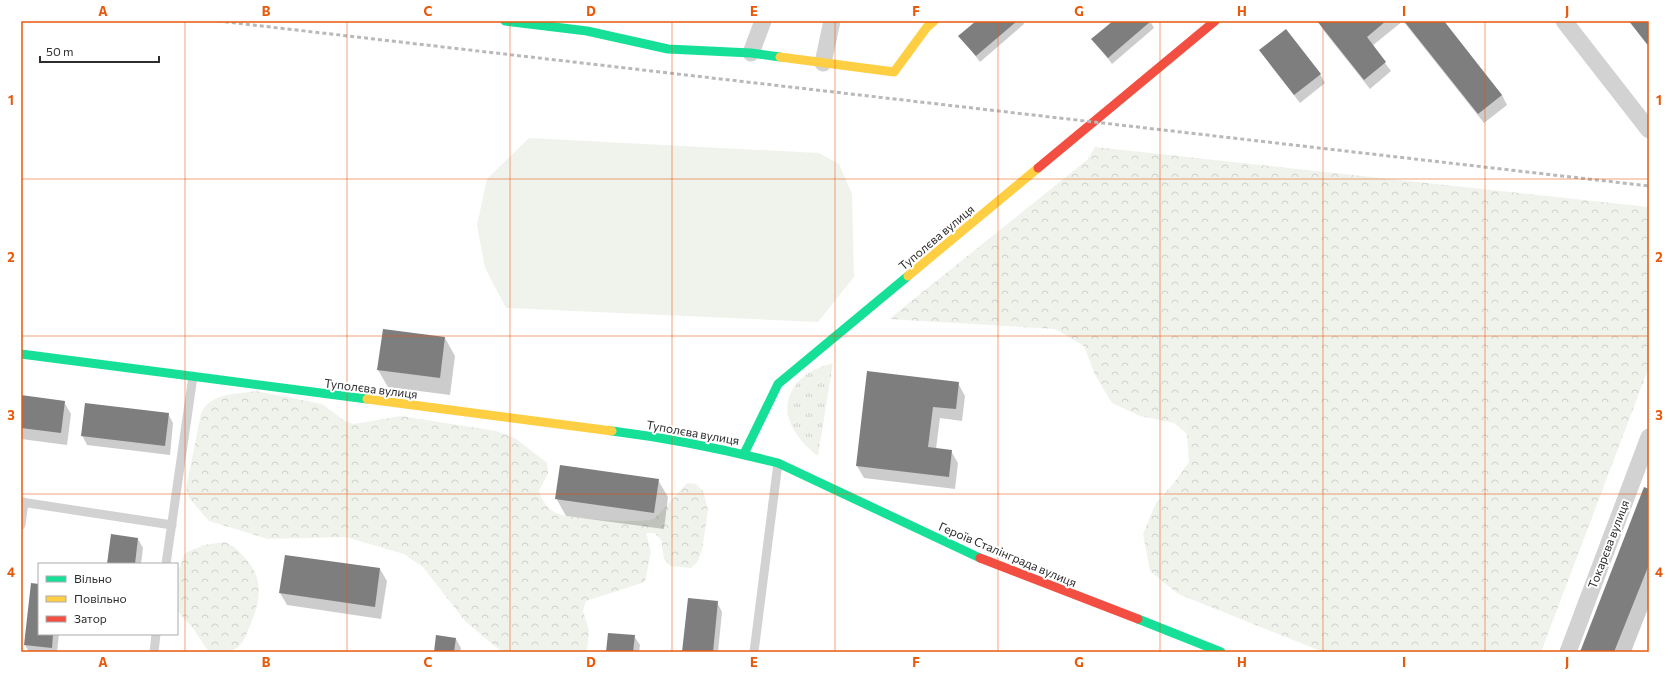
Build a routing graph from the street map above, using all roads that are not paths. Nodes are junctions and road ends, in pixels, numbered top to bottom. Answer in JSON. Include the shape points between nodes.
{"nodes":[{"id":1,"x":505,"y":21,"type":"edge"},
{"id":2,"x":762,"y":21,"type":"edge"},
{"id":3,"x":832,"y":21,"type":"edge"},
{"id":4,"x":934,"y":21,"type":"edge"},
{"id":5,"x":1215,"y":21,"type":"edge"},
{"id":6,"x":1564,"y":21,"type":"edge"},
{"id":7,"x":589,"y":26,"type":"edge"},
{"id":8,"x":751,"y":54,"type":"junction"},
{"id":9,"x":824,"y":63,"type":"junction"},
{"id":10,"x":1649,"y":130,"type":"edge"},
{"id":11,"x":21,"y":354,"type":"edge"},
{"id":12,"x":193,"y":376,"type":"junction"},
{"id":13,"x":1649,"y":437,"type":"edge"},
{"id":14,"x":744,"y":454,"type":"junction"},
{"id":15,"x":778,"y":463,"type":"junction"},
{"id":16,"x":23,"y":502,"type":"edge"},
{"id":17,"x":21,"y":525,"type":"edge"},
{"id":18,"x":172,"y":525,"type":"junction"},
{"id":19,"x":166,"y":563,"type":"edge"},
{"id":20,"x":156,"y":635,"type":"edge"},
{"id":21,"x":154,"y":652,"type":"edge"},
{"id":22,"x":754,"y":652,"type":"edge"},
{"id":23,"x":1221,"y":652,"type":"edge"},
{"id":24,"x":1568,"y":652,"type":"edge"}],
"edges":[{"from":1,"to":7,"type":"main road"},
{"from":2,"to":8,"type":"street"},
{"from":3,"to":9,"type":"street"},
{"from":4,"to":9,"type":"main road","via":[[894,72]]},
{"from":5,"to":14,"type":"main road","name":"Туполєва вулиця","via":[[778,384]]},
{"from":6,"to":10,"type":"street"},
{"from":7,"to":8,"type":"main road","via":[[668,49]]},
{"from":8,"to":9,"type":"main road"},
{"from":11,"to":12,"type":"main road","name":"Туполєва вулиця"},
{"from":12,"to":14,"type":"main road","name":"Туполєва вулиця","via":[[659,437]]},
{"from":12,"to":18,"type":"lane"},
{"from":13,"to":24,"type":"street","name":"Токарєва вулиця"},
{"from":14,"to":15,"type":"main road","name":"Героїв Сталінграда вулиця"},
{"from":15,"to":22,"type":"lane"},
{"from":15,"to":23,"type":"main road","name":"Героїв Сталінграда вулиця","via":[[980,558]]},
{"from":16,"to":17,"type":"lane"},
{"from":16,"to":18,"type":"lane"},
{"from":18,"to":19,"type":"lane"},
{"from":20,"to":21,"type":"lane"}]}
